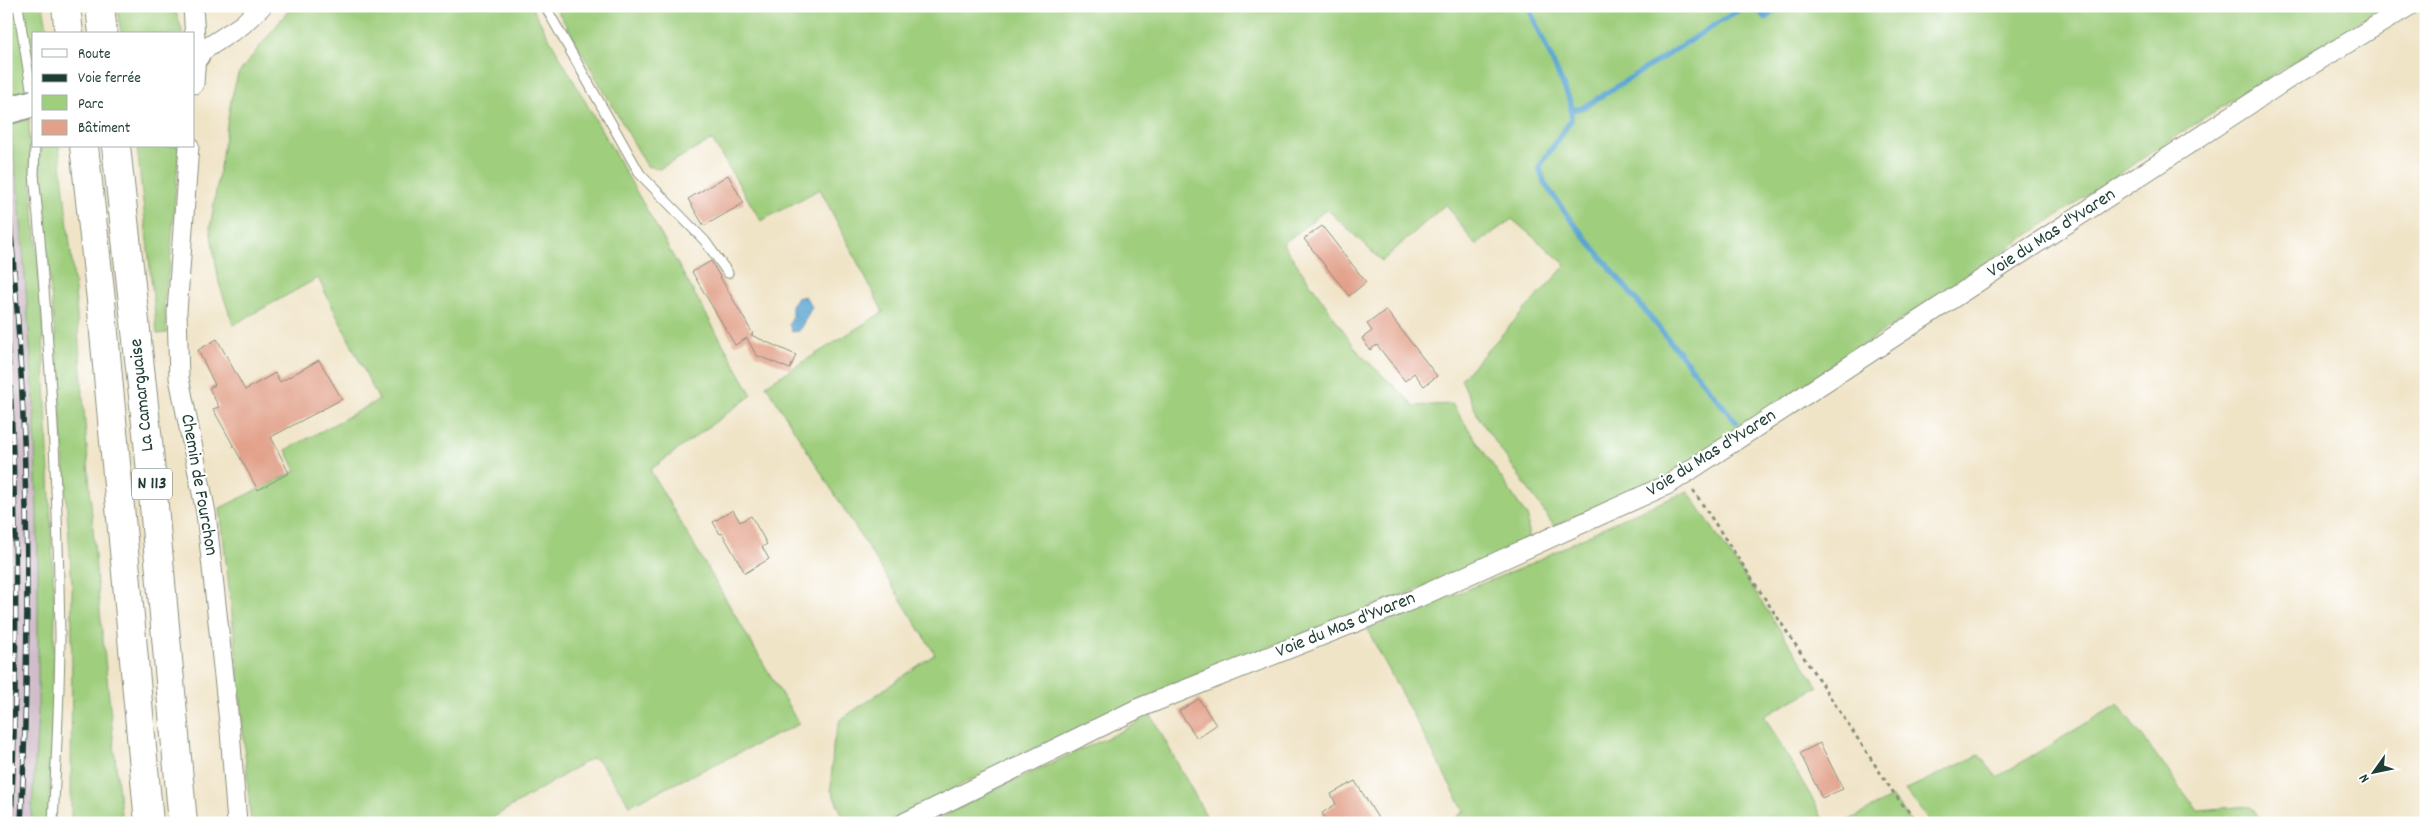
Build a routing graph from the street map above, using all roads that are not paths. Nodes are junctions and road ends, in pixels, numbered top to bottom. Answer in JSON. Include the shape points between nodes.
{"nodes":[{"id":1,"x":18,"y":6,"type":"edge"},
{"id":2,"x":66,"y":6,"type":"edge"},
{"id":3,"x":100,"y":6,"type":"edge"},
{"id":4,"x":193,"y":6,"type":"edge"},
{"id":5,"x":262,"y":6,"type":"edge"},
{"id":6,"x":545,"y":6,"type":"edge"},
{"id":7,"x":2409,"y":6,"type":"edge"},
{"id":8,"x":70,"y":32,"type":"edge"},
{"id":9,"x":103,"y":32,"type":"edge"},
{"id":10,"x":194,"y":32,"type":"edge"},
{"id":11,"x":195,"y":55,"type":"edge"},
{"id":12,"x":32,"y":92,"type":"edge"},
{"id":13,"x":32,"y":104,"type":"edge"},
{"id":14,"x":6,"y":111,"type":"edge"},
{"id":15,"x":34,"y":148,"type":"edge"},
{"id":16,"x":84,"y":148,"type":"edge"},
{"id":17,"x":116,"y":148,"type":"edge"},
{"id":18,"x":189,"y":148,"type":"edge"},
{"id":19,"x":728,"y":273,"type":"dead end"},
{"id":20,"x":54,"y":823,"type":"edge"},
{"id":21,"x":149,"y":823,"type":"edge"},
{"id":22,"x":183,"y":823,"type":"edge"},
{"id":23,"x":236,"y":823,"type":"edge"},
{"id":24,"x":904,"y":823,"type":"edge"}],
"edges":[{"from":1,"to":12,"type":"lane"},
{"from":2,"to":8,"type":"highway"},
{"from":3,"to":9,"type":"highway"},
{"from":4,"to":10,"type":"street"},
{"from":5,"to":11,"type":"street","via":[[242,25]]},
{"from":6,"to":19,"type":"lane","via":[[640,174],[706,241]]},
{"from":7,"to":24,"type":"street","name":"Voie du Mas d'Yvaren","via":[[2291,77],[1669,484],[1417,598],[1139,708]]},
{"from":13,"to":14,"type":"street","bridge":true},
{"from":15,"to":20,"type":"lane","via":[[57,484],[60,637]]},
{"from":16,"to":21,"type":"highway","name":"La Camarguaise","number":"N 113"},
{"from":17,"to":22,"type":"highway","name":"La Camarguaise","number":"N 113","via":[[149,451]]},
{"from":18,"to":23,"type":"street","name":"Chemin de Fourchon","via":[[177,312],[179,378],[206,513],[230,731]]}]}
